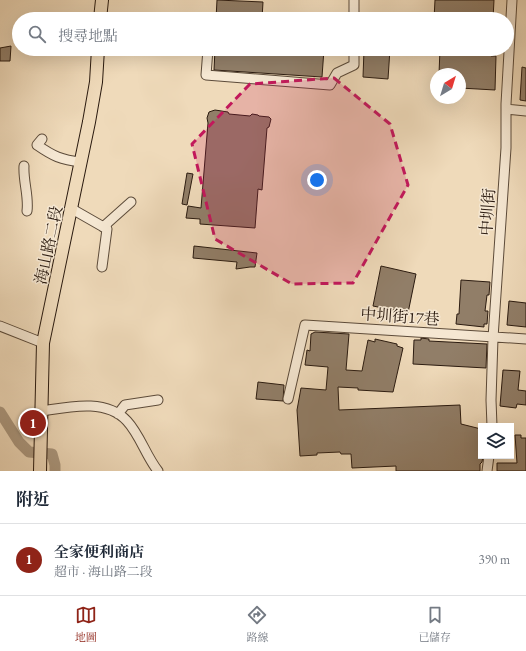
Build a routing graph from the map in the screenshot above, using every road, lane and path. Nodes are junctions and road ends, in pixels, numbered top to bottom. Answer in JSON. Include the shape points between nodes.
{"nodes":[{"id":1,"x":102,"y":0,"type":"edge"},
{"id":2,"x":354,"y":0,"type":"edge"},
{"id":3,"x":512,"y":0,"type":"edge"},
{"id":4,"x":101,"y":12,"type":"edge"},
{"id":5,"x":354,"y":12,"type":"edge"},
{"id":6,"x":511,"y":12,"type":"edge"},
{"id":7,"x":98,"y":56,"type":"edge"},
{"id":8,"x":207,"y":56,"type":"edge"},
{"id":9,"x":354,"y":56,"type":"edge"},
{"id":10,"x":509,"y":56,"type":"edge"},
{"id":11,"x":506,"y":109,"type":"junction"},
{"id":12,"x":526,"y":111,"type":"edge"},
{"id":13,"x":42,"y":139,"type":"dead end"},
{"id":14,"x":81,"y":162,"type":"junction"},
{"id":15,"x":24,"y":166,"type":"dead end"},
{"id":16,"x":131,"y":202,"type":"dead end"},
{"id":17,"x":72,"y":209,"type":"junction"},
{"id":18,"x":27,"y":211,"type":"dead end"},
{"id":19,"x":105,"y":228,"type":"junction"},
{"id":20,"x":102,"y":267,"type":"dead end"},
{"id":21,"x":0,"y":326,"type":"edge"},
{"id":22,"x":493,"y":338,"type":"junction"},
{"id":23,"x":526,"y":339,"type":"edge"},
{"id":24,"x":43,"y":343,"type":"junction"},
{"id":25,"x":288,"y":399,"type":"dead end"},
{"id":26,"x":158,"y":400,"type":"dead end"},
{"id":27,"x":42,"y":411,"type":"junction"},
{"id":28,"x":118,"y":414,"type":"junction"},
{"id":29,"x":492,"y":423,"type":"edge"},
{"id":30,"x":489,"y":459,"type":"edge"},
{"id":31,"x":40,"y":471,"type":"edge"},
{"id":32,"x":158,"y":471,"type":"edge"},
{"id":33,"x":487,"y":471,"type":"edge"}],
"edges":[{"from":1,"to":4,"type":"main road"},
{"from":2,"to":5,"type":"street"},
{"from":3,"to":6,"type":"street","name":"中圳街"},
{"from":7,"to":14,"type":"main road","name":"海山路二段","via":[[96,82]]},
{"from":8,"to":9,"type":"street","via":[[206,75],[330,85],[337,73],[354,65]]},
{"from":10,"to":11,"type":"street","name":"中圳街"},
{"from":11,"to":12,"type":"street"},
{"from":11,"to":22,"type":"street","name":"中圳街","via":[[506,148]]},
{"from":13,"to":14,"type":"street","via":[[37,145],[52,155]]},
{"from":14,"to":17,"type":"main road","name":"海山路二段"},
{"from":15,"to":18,"type":"street"},
{"from":16,"to":19,"type":"street"},
{"from":17,"to":19,"type":"street"},
{"from":17,"to":24,"type":"main road","name":"海山路二段"},
{"from":19,"to":20,"type":"street"},
{"from":21,"to":24,"type":"street"},
{"from":22,"to":23,"type":"street","name":"中圳街17巷"},
{"from":22,"to":25,"type":"street","name":"中圳街17巷","via":[[305,325]]},
{"from":22,"to":29,"type":"street","name":"中圳街"},
{"from":24,"to":27,"type":"main road","name":"海山路二段"},
{"from":26,"to":28,"type":"street","via":[[125,405]]},
{"from":27,"to":28,"type":"street","via":[[91,405]]},
{"from":27,"to":31,"type":"main road","name":"海山路二段"},
{"from":28,"to":32,"type":"street","via":[[127,421]]},
{"from":30,"to":33,"type":"street"}]}
